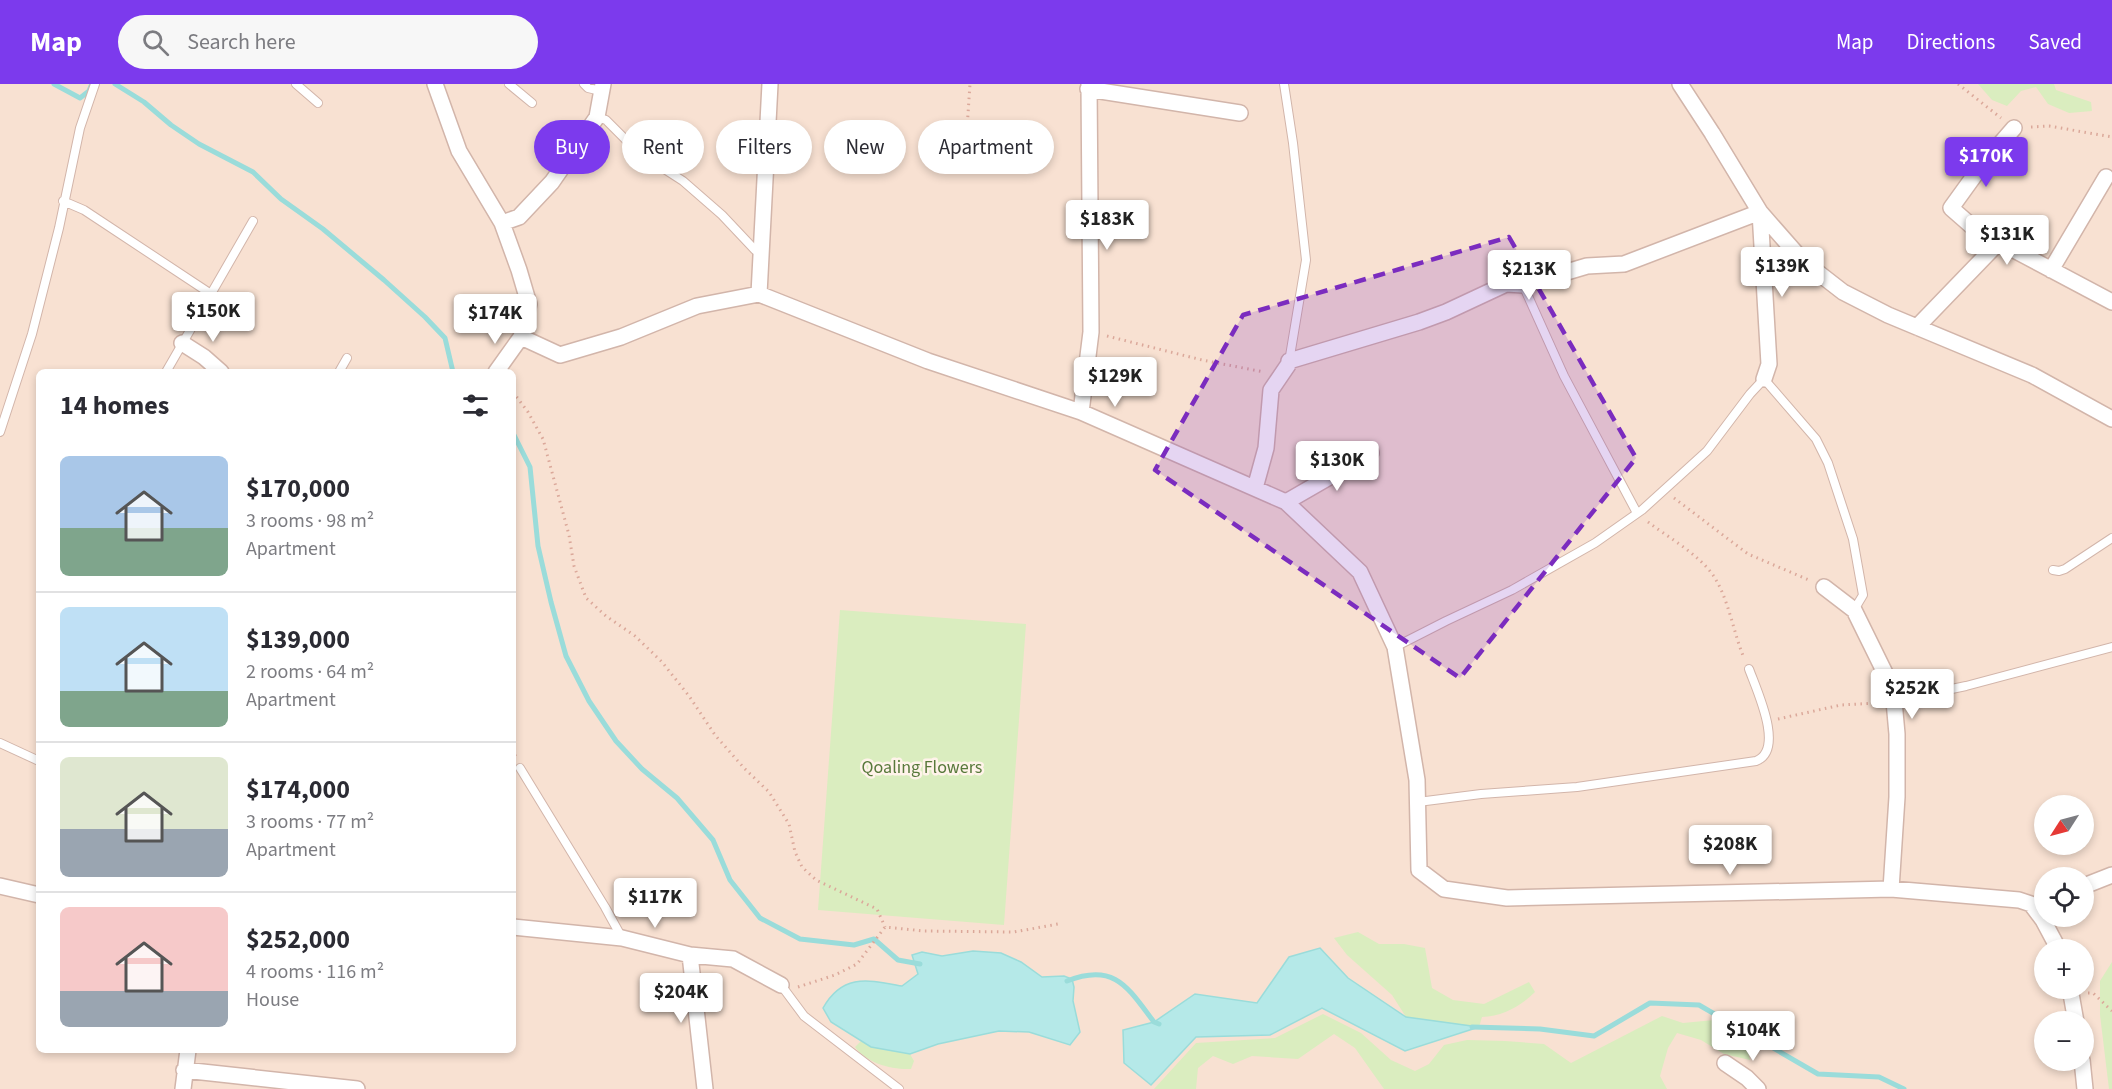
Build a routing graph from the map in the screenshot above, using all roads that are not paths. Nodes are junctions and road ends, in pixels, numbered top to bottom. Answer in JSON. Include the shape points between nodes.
{"nodes":[{"id":1,"x":95,"y":84,"type":"edge"},
{"id":2,"x":296,"y":84,"type":"edge"},
{"id":3,"x":435,"y":84,"type":"edge"},
{"id":4,"x":509,"y":84,"type":"edge"},
{"id":5,"x":584,"y":84,"type":"edge"},
{"id":6,"x":770,"y":84,"type":"edge"},
{"id":7,"x":1284,"y":84,"type":"edge"},
{"id":8,"x":1680,"y":84,"type":"edge"},
{"id":9,"x":1088,"y":87,"type":"edge"},
{"id":10,"x":602,"y":88,"type":"edge"},
{"id":11,"x":318,"y":103,"type":"dead end"},
{"id":12,"x":532,"y":103,"type":"dead end"},
{"id":13,"x":1240,"y":113,"type":"dead end"},
{"id":14,"x":597,"y":117,"type":"junction"},
{"id":15,"x":2014,"y":128,"type":"road end"},
{"id":16,"x":2106,"y":177,"type":"dead end"},
{"id":17,"x":63,"y":201,"type":"junction"},
{"id":18,"x":1760,"y":212,"type":"junction"},
{"id":19,"x":253,"y":221,"type":"dead end"},
{"id":20,"x":502,"y":224,"type":"junction"},
{"id":21,"x":1999,"y":242,"type":"junction"},
{"id":22,"x":760,"y":246,"type":"junction"},
{"id":23,"x":2051,"y":270,"type":"junction"},
{"id":24,"x":1523,"y":285,"type":"junction"},
{"id":25,"x":211,"y":294,"type":"junction"},
{"id":26,"x":759,"y":294,"type":"junction"},
{"id":27,"x":2112,"y":302,"type":"edge"},
{"id":28,"x":1917,"y":327,"type":"junction"},
{"id":29,"x":521,"y":337,"type":"junction"},
{"id":30,"x":182,"y":343,"type":"junction"},
{"id":31,"x":347,"y":358,"type":"dead end"},
{"id":32,"x":1286,"y":368,"type":"junction"},
{"id":33,"x":168,"y":369,"type":"edge"},
{"id":34,"x":218,"y":369,"type":"edge"},
{"id":35,"x":341,"y":369,"type":"edge"},
{"id":36,"x":498,"y":369,"type":"edge"},
{"id":37,"x":1764,"y":379,"type":"junction"},
{"id":38,"x":1081,"y":412,"type":"junction"},
{"id":39,"x":2112,"y":419,"type":"edge"},
{"id":40,"x":0,"y":432,"type":"edge"},
{"id":41,"x":1371,"y":453,"type":"dead end"},
{"id":42,"x":1255,"y":488,"type":"junction"},
{"id":43,"x":1286,"y":502,"type":"junction"},
{"id":44,"x":1636,"y":513,"type":"junction"},
{"id":45,"x":2112,"y":538,"type":"edge"},
{"id":46,"x":2053,"y":570,"type":"dead end"},
{"id":47,"x":1824,"y":587,"type":"road end"},
{"id":48,"x":1854,"y":610,"type":"junction"},
{"id":49,"x":1395,"y":647,"type":"junction"},
{"id":50,"x":2112,"y":647,"type":"edge"},
{"id":51,"x":1749,"y":669,"type":"road end"},
{"id":52,"x":1894,"y":701,"type":"junction"},
{"id":53,"x":0,"y":743,"type":"edge"},
{"id":54,"x":36,"y":760,"type":"edge"},
{"id":55,"x":520,"y":768,"type":"dead end"},
{"id":56,"x":1418,"y":802,"type":"junction"},
{"id":57,"x":2112,"y":875,"type":"edge"},
{"id":58,"x":2094,"y":881,"type":"edge"},
{"id":59,"x":0,"y":885,"type":"edge"},
{"id":60,"x":1891,"y":889,"type":"junction"},
{"id":61,"x":36,"y":894,"type":"edge"},
{"id":62,"x":2034,"y":902,"type":"edge"},
{"id":63,"x":516,"y":927,"type":"edge"},
{"id":64,"x":622,"y":938,"type":"junction"},
{"id":65,"x":690,"y":955,"type":"junction"},
{"id":66,"x":782,"y":985,"type":"joint"},
{"id":67,"x":187,"y":1053,"type":"edge"},
{"id":68,"x":1725,"y":1063,"type":"dead end"},
{"id":69,"x":184,"y":1070,"type":"junction"},
{"id":70,"x":2083,"y":1071,"type":"edge"},
{"id":71,"x":183,"y":1089,"type":"edge"},
{"id":72,"x":357,"y":1089,"type":"edge"},
{"id":73,"x":705,"y":1089,"type":"edge"},
{"id":74,"x":899,"y":1089,"type":"edge"},
{"id":75,"x":1758,"y":1089,"type":"edge"},
{"id":76,"x":2085,"y":1089,"type":"edge"}],
"edges":[{"from":1,"to":17,"type":"lane"},
{"from":2,"to":11,"type":"lane"},
{"from":3,"to":20,"type":"street","via":[[459,151]]},
{"from":4,"to":12,"type":"lane"},
{"from":5,"to":10,"type":"lane","via":[[588,88]]},
{"from":6,"to":22,"type":"street"},
{"from":7,"to":32,"type":"lane","via":[[1306,260]]},
{"from":8,"to":18,"type":"street"},
{"from":9,"to":13,"type":"street"},
{"from":9,"to":38,"type":"street","via":[[1091,332]]},
{"from":10,"to":14,"type":"street"},
{"from":14,"to":20,"type":"street","via":[[552,182],[519,217]]},
{"from":14,"to":22,"type":"lane","via":[[606,120],[638,152],[683,181],[754,250]]},
{"from":15,"to":21,"type":"street","via":[[1951,208],[1975,230]]},
{"from":16,"to":23,"type":"street"},
{"from":17,"to":25,"type":"lane","via":[[84,210]]},
{"from":17,"to":40,"type":"lane","via":[[32,334]]},
{"from":18,"to":24,"type":"street","via":[[1624,264],[1587,266]]},
{"from":18,"to":28,"type":"street","via":[[1803,261],[1843,292]]},
{"from":18,"to":37,"type":"street","via":[[1769,364]]},
{"from":19,"to":25,"type":"lane"},
{"from":20,"to":29,"type":"street","via":[[529,304]]},
{"from":21,"to":23,"type":"street"},
{"from":21,"to":28,"type":"street"},
{"from":22,"to":26,"type":"street"},
{"from":23,"to":27,"type":"street"},
{"from":24,"to":32,"type":"street","via":[[1506,284],[1446,312]]},
{"from":24,"to":44,"type":"lane","via":[[1564,376]]},
{"from":25,"to":30,"type":"lane"},
{"from":26,"to":29,"type":"street","via":[[697,306],[561,355]]},
{"from":26,"to":38,"type":"street","via":[[928,361]]},
{"from":28,"to":39,"type":"street","via":[[2032,375]]},
{"from":29,"to":36,"type":"street"},
{"from":30,"to":33,"type":"lane"},
{"from":30,"to":34,"type":"street"},
{"from":31,"to":35,"type":"lane"},
{"from":32,"to":42,"type":"street","via":[[1271,390],[1266,448]]},
{"from":37,"to":44,"type":"lane","via":[[1707,451]]},
{"from":37,"to":48,"type":"lane","via":[[1816,439],[1828,463],[1853,539],[1863,596]]},
{"from":38,"to":42,"type":"street"},
{"from":41,"to":43,"type":"street"},
{"from":42,"to":43,"type":"street"},
{"from":43,"to":49,"type":"street","via":[[1360,572]]},
{"from":44,"to":49,"type":"lane","via":[[1595,543],[1512,590]]},
{"from":45,"to":46,"type":"lane","via":[[2065,569]]},
{"from":47,"to":48,"type":"street"},
{"from":48,"to":52,"type":"street","via":[[1885,673]]},
{"from":49,"to":56,"type":"street","via":[[1418,780]]},
{"from":50,"to":52,"type":"lane"},
{"from":51,"to":56,"type":"lane","via":[[1767,722],[1769,750],[1764,758],[1577,787]]},
{"from":52,"to":60,"type":"street","via":[[1897,797]]},
{"from":53,"to":54,"type":"lane"},
{"from":55,"to":64,"type":"lane"},
{"from":56,"to":60,"type":"street","via":[[1419,870],[1444,889],[1507,898]]},
{"from":57,"to":58,"type":"street"},
{"from":59,"to":61,"type":"street"},
{"from":60,"to":62,"type":"street"},
{"from":63,"to":64,"type":"street"},
{"from":64,"to":65,"type":"street"},
{"from":65,"to":66,"type":"street","via":[[733,959]]},
{"from":65,"to":73,"type":"street"},
{"from":66,"to":74,"type":"lane","via":[[804,1016]]},
{"from":67,"to":69,"type":"street"},
{"from":68,"to":75,"type":"street"},
{"from":69,"to":71,"type":"street"},
{"from":69,"to":72,"type":"street"},
{"from":70,"to":76,"type":"street"}]}
